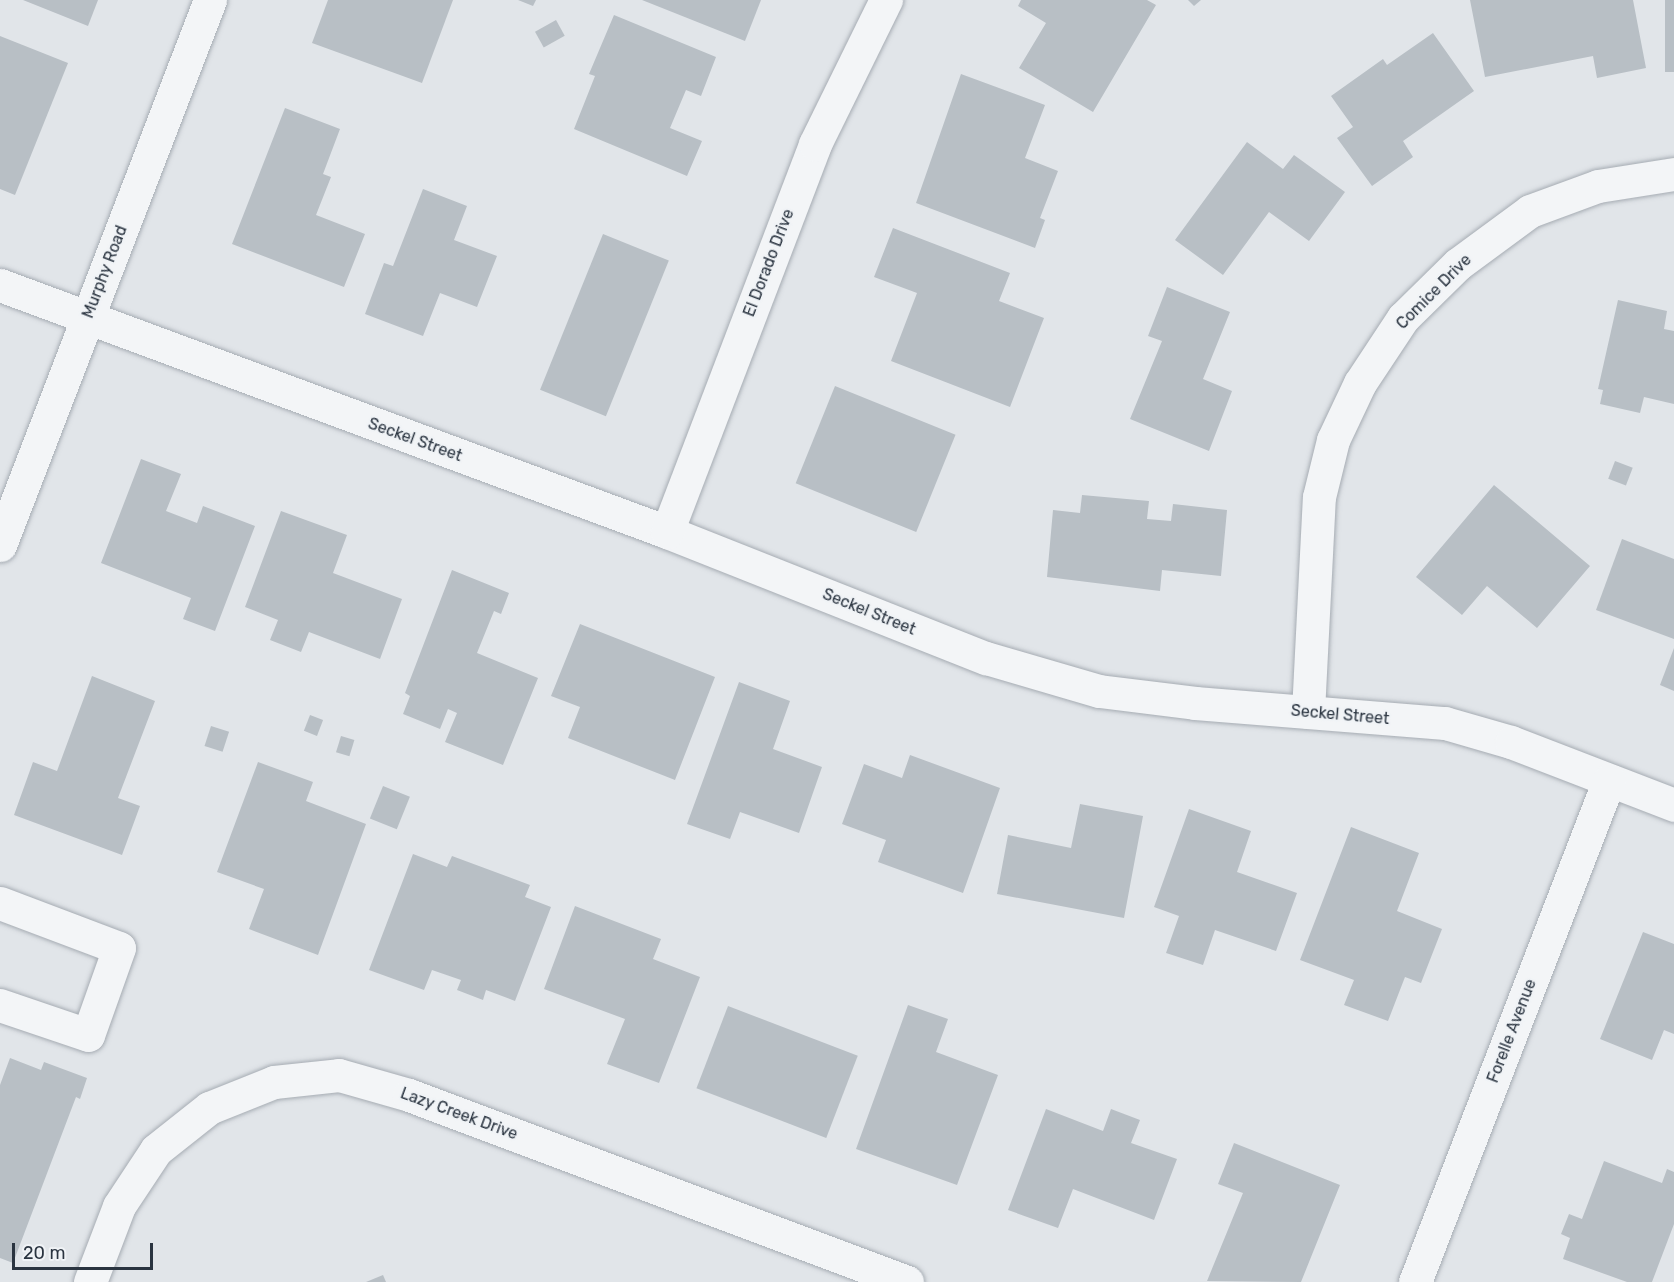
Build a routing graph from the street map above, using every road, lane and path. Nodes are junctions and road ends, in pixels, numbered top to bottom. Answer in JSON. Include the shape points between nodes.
{"nodes":[{"id":1,"x":210,"y":0,"type":"edge"},
{"id":2,"x":886,"y":0,"type":"edge"},
{"id":3,"x":1674,"y":174,"type":"edge"},
{"id":4,"x":0,"y":285,"type":"edge"},
{"id":5,"x":87,"y":320,"type":"junction"},
{"id":6,"x":667,"y":532,"type":"junction"},
{"id":7,"x":0,"y":544,"type":"edge"},
{"id":8,"x":1308,"y":712,"type":"junction"},
{"id":9,"x":1609,"y":780,"type":"junction"},
{"id":10,"x":1674,"y":805,"type":"edge"},
{"id":11,"x":0,"y":903,"type":"edge"},
{"id":12,"x":0,"y":1005,"type":"edge"},
{"id":13,"x":90,"y":1282,"type":"edge"},
{"id":14,"x":907,"y":1282,"type":"edge"},
{"id":15,"x":1415,"y":1282,"type":"edge"}],
"edges":[{"from":1,"to":5,"type":"street","name":"Murphy Road"},
{"from":2,"to":6,"type":"street","name":"El Dorado Drive","via":[[815,144]]},
{"from":3,"to":8,"type":"street","name":"Comice Drive","via":[[1598,186],[1530,211],[1458,264],[1403,318],[1360,383],[1333,440],[1318,497]]},
{"from":4,"to":5,"type":"street","name":"Seckel Street"},
{"from":5,"to":6,"type":"street","name":"Seckel Street"},
{"from":5,"to":7,"type":"street","name":"Murphy Road"},
{"from":6,"to":8,"type":"street","name":"Seckel Street","via":[[986,658],[1088,688],[1195,703]]},
{"from":8,"to":9,"type":"street","name":"Seckel Street","via":[[1445,723],[1511,742]]},
{"from":9,"to":10,"type":"street","name":"Seckel Street"},
{"from":9,"to":15,"type":"street","name":"Forelle Avenue"},
{"from":11,"to":12,"type":"street","via":[[119,948],[88,1035]]},
{"from":13,"to":14,"type":"street","name":"Lazy Creek Drive","via":[[119,1206],[156,1150],[209,1108],[274,1082],[339,1075],[409,1095]]}]}
